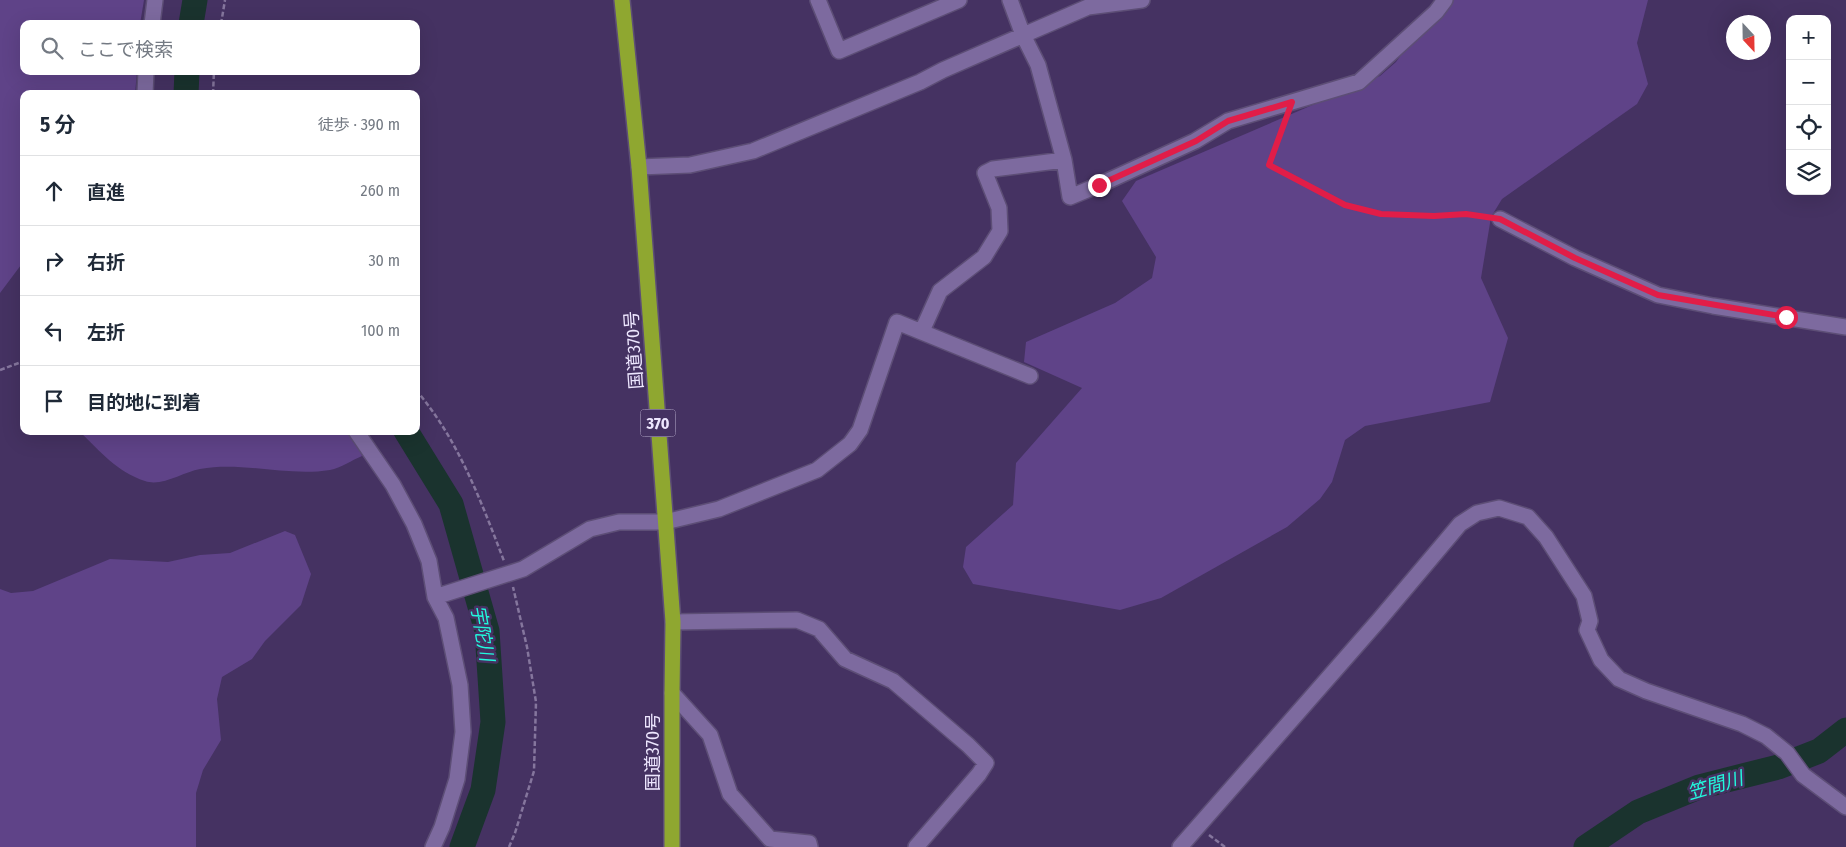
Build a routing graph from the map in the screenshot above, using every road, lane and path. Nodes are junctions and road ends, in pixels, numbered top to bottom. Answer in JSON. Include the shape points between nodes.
{"nodes":[{"id":1,"x":155,"y":0,"type":"edge"},
{"id":2,"x":225,"y":0,"type":"edge"},
{"id":3,"x":622,"y":0,"type":"edge"},
{"id":4,"x":818,"y":0,"type":"edge"},
{"id":5,"x":959,"y":0,"type":"edge"},
{"id":6,"x":1010,"y":0,"type":"edge"},
{"id":7,"x":1142,"y":0,"type":"edge"},
{"id":8,"x":1444,"y":0,"type":"edge"},
{"id":9,"x":152,"y":20,"type":"edge"},
{"id":10,"x":222,"y":20,"type":"edge"},
{"id":11,"x":1023,"y":35,"type":"junction"},
{"id":12,"x":146,"y":75,"type":"edge"},
{"id":13,"x":214,"y":75,"type":"edge"},
{"id":14,"x":145,"y":90,"type":"edge"},
{"id":15,"x":213,"y":90,"type":"edge"},
{"id":16,"x":1292,"y":102,"type":"junction"},
{"id":17,"x":1064,"y":160,"type":"junction"},
{"id":18,"x":639,"y":167,"type":"junction"},
{"id":19,"x":1500,"y":219,"type":"joint"},
{"id":20,"x":1846,"y":327,"type":"edge"},
{"id":21,"x":922,"y":331,"type":"junction"},
{"id":22,"x":20,"y":362,"type":"edge"},
{"id":23,"x":0,"y":370,"type":"edge"},
{"id":24,"x":1030,"y":376,"type":"dead end"},
{"id":25,"x":420,"y":394,"type":"edge"},
{"id":26,"x":359,"y":435,"type":"edge"},
{"id":27,"x":666,"y":522,"type":"junction"},
{"id":28,"x":508,"y":575,"type":"junction"},
{"id":29,"x":437,"y":597,"type":"junction"},
{"id":30,"x":674,"y":622,"type":"junction"},
{"id":31,"x":672,"y":693,"type":"junction"},
{"id":32,"x":1846,"y":807,"type":"edge"},
{"id":33,"x":1198,"y":827,"type":"junction"},
{"id":34,"x":433,"y":847,"type":"edge"},
{"id":35,"x":509,"y":847,"type":"edge"},
{"id":36,"x":672,"y":847,"type":"edge"},
{"id":37,"x":810,"y":847,"type":"edge"},
{"id":38,"x":916,"y":847,"type":"edge"},
{"id":39,"x":1180,"y":847,"type":"edge"},
{"id":40,"x":1225,"y":847,"type":"edge"}],
"edges":[{"from":1,"to":9,"type":"street"},
{"from":2,"to":10,"type":"path"},
{"from":3,"to":18,"type":"highway","name":"国道370号","number":"370"},
{"from":4,"to":5,"type":"street","via":[[839,51]]},
{"from":6,"to":11,"type":"street"},
{"from":7,"to":11,"type":"street","via":[[1088,7]]},
{"from":8,"to":16,"type":"street","via":[[1429,18],[1359,82]]},
{"from":11,"to":17,"type":"street","via":[[1038,65]]},
{"from":11,"to":18,"type":"street","via":[[920,82],[754,150],[690,164]]},
{"from":12,"to":14,"type":"street"},
{"from":13,"to":15,"type":"path"},
{"from":16,"to":17,"type":"street","via":[[1228,121],[1196,141],[1070,197]]},
{"from":16,"to":19,"type":"path","via":[[1269,165],[1273,168],[1344,204],[1381,214],[1466,214]]},
{"from":17,"to":21,"type":"street","via":[[993,169],[985,173],[999,208],[1000,231],[984,257],[940,291]]},
{"from":18,"to":27,"type":"highway","name":"国道370号","number":"370"},
{"from":19,"to":20,"type":"street","via":[[1575,258],[1658,295]]},
{"from":21,"to":24,"type":"street"},
{"from":21,"to":27,"type":"street","via":[[897,322],[860,430],[850,444],[817,470],[719,509]]},
{"from":22,"to":23,"type":"path"},
{"from":25,"to":28,"type":"path","via":[[456,450],[476,490]]},
{"from":26,"to":29,"type":"street","via":[[393,485],[414,524],[429,561]]},
{"from":27,"to":28,"type":"street","via":[[619,522],[590,529]]},
{"from":27,"to":30,"type":"highway","name":"国道370号","number":"370"},
{"from":28,"to":29,"type":"street"},
{"from":28,"to":35,"type":"path","via":[[527,647],[536,702],[534,771]]},
{"from":29,"to":34,"type":"street","via":[[446,618],[460,685],[463,732],[457,779]]},
{"from":30,"to":31,"type":"highway","name":"国道370号","number":"370"},
{"from":30,"to":38,"type":"street","via":[[797,620],[819,629],[845,659],[893,681],[968,745],[986,762]]},
{"from":31,"to":36,"type":"highway","name":"国道370号","number":"370"},
{"from":31,"to":37,"type":"street","via":[[710,735],[730,794],[770,839],[809,843]]},
{"from":32,"to":33,"type":"street","via":[[1803,775],[1787,753],[1766,736],[1742,724],[1619,679],[1601,660],[1587,630],[1590,621],[1584,596],[1546,537],[1528,517],[1499,508],[1477,513],[1460,524]]},
{"from":33,"to":39,"type":"street"},
{"from":33,"to":40,"type":"path"}]}
